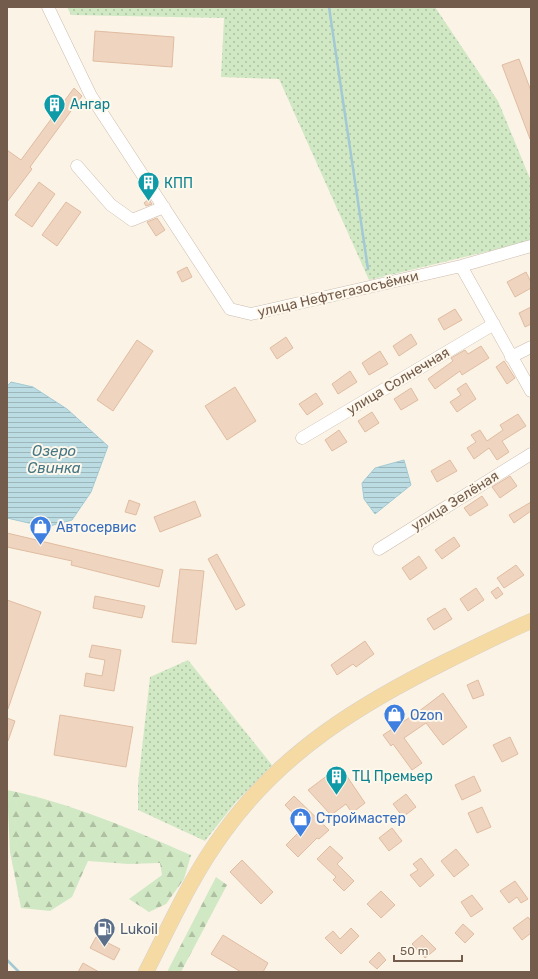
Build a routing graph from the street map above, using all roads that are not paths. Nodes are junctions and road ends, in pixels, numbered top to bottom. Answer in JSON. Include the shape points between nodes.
{"nodes":[{"id":1,"x":48,"y":7,"type":"edge"},
{"id":2,"x":77,"y":166,"type":"dead end"},
{"id":3,"x":164,"y":207,"type":"junction"},
{"id":4,"x":531,"y":246,"type":"edge"},
{"id":5,"x":461,"y":266,"type":"junction"},
{"id":6,"x":494,"y":324,"type":"junction"},
{"id":7,"x":531,"y":347,"type":"edge"},
{"id":8,"x":510,"y":357,"type":"junction"},
{"id":9,"x":531,"y":391,"type":"edge"},
{"id":10,"x":302,"y":438,"type":"dead end"},
{"id":11,"x":531,"y":454,"type":"edge"},
{"id":12,"x":379,"y":549,"type":"dead end"},
{"id":13,"x":531,"y":621,"type":"edge"},
{"id":14,"x":146,"y":972,"type":"edge"}],
"edges":[{"from":1,"to":3,"type":"street","name":"улица Нефтегазосъёмки","via":[[91,96]]},
{"from":2,"to":3,"type":"street","via":[[111,205],[132,220]]},
{"from":3,"to":5,"type":"street","name":"улица Нефтегазосъёмки","via":[[230,309],[251,314]]},
{"from":4,"to":5,"type":"street","name":"улица Нефтегазосъёмки"},
{"from":5,"to":6,"type":"street"},
{"from":6,"to":8,"type":"street"},
{"from":6,"to":10,"type":"street","name":"улица Солнечная"},
{"from":7,"to":8,"type":"street"},
{"from":8,"to":9,"type":"street"},
{"from":11,"to":12,"type":"street","name":"улица Зелёная"},
{"from":13,"to":14,"type":"main road","via":[[395,687],[332,726],[300,750],[243,808],[224,832],[178,908]]}]}
